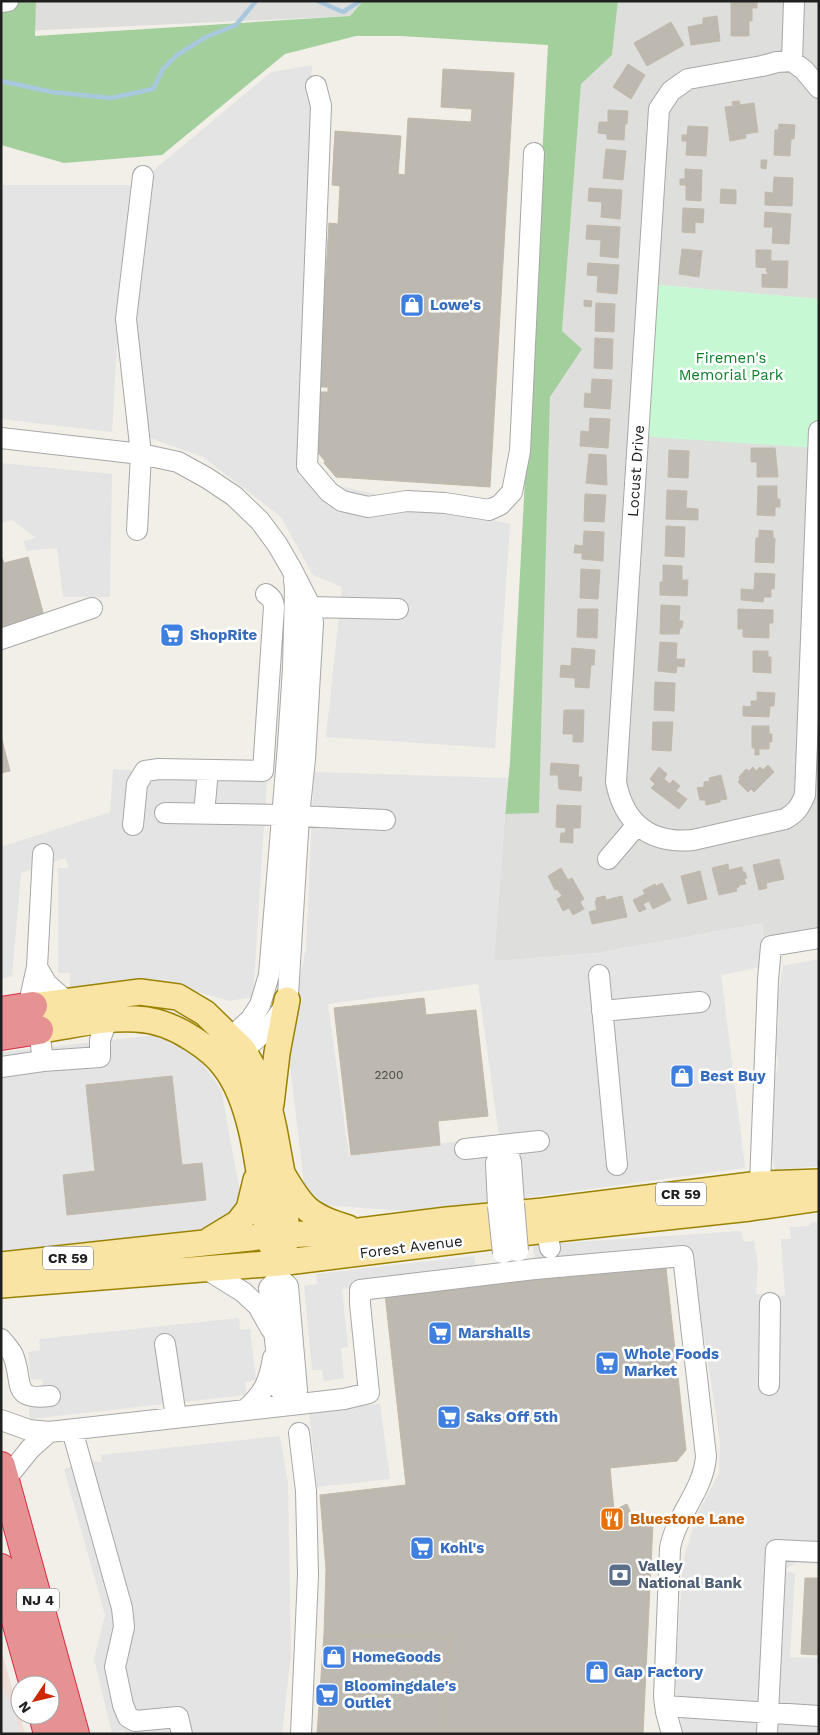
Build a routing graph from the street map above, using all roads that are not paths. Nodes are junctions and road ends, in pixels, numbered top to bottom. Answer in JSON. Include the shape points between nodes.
{"nodes":[{"id":1,"x":8,"y":1,"type":"edge"},
{"id":2,"x":794,"y":1,"type":"edge"},
{"id":3,"x":1,"y":2,"type":"edge"},
{"id":4,"x":792,"y":61,"type":"junction"},
{"id":5,"x":316,"y":86,"type":"dead end"},
{"id":6,"x":819,"y":88,"type":"edge"},
{"id":7,"x":534,"y":153,"type":"dead end"},
{"id":8,"x":143,"y":176,"type":"dead end"},
{"id":9,"x":819,"y":431,"type":"edge"},
{"id":10,"x":1,"y":438,"type":"edge"},
{"id":11,"x":141,"y":454,"type":"junction"},
{"id":12,"x":137,"y":530,"type":"dead end"},
{"id":13,"x":291,"y":568,"type":"junction"},
{"id":14,"x":266,"y":594,"type":"dead end"},
{"id":15,"x":311,"y":607,"type":"junction"},
{"id":16,"x":92,"y":608,"type":"dead end"},
{"id":17,"x":398,"y":609,"type":"dead end"},
{"id":18,"x":1,"y":638,"type":"edge"},
{"id":19,"x":813,"y":718,"type":"edge"},
{"id":20,"x":208,"y":770,"type":"junction"},
{"id":21,"x":165,"y":813,"type":"dead end"},
{"id":22,"x":204,"y":814,"type":"junction"},
{"id":23,"x":290,"y":816,"type":"junction"},
{"id":24,"x":386,"y":820,"type":"dead end"},
{"id":25,"x":133,"y":825,"type":"dead end"},
{"id":26,"x":637,"y":825,"type":"junction"},
{"id":27,"x":43,"y":854,"type":"dead end"},
{"id":28,"x":608,"y":859,"type":"dead end"},
{"id":29,"x":819,"y":938,"type":"edge"},
{"id":30,"x":37,"y":966,"type":"junction"},
{"id":31,"x":599,"y":976,"type":"dead end"},
{"id":32,"x":287,"y":1000,"type":"junction"},
{"id":33,"x":66,"y":1001,"type":"junction"},
{"id":34,"x":700,"y":1002,"type":"dead end"},
{"id":35,"x":1,"y":1011,"type":"edge"},
{"id":36,"x":602,"y":1011,"type":"junction"},
{"id":37,"x":36,"y":1018,"type":"junction"},
{"id":38,"x":107,"y":1020,"type":"junction"},
{"id":39,"x":1,"y":1036,"type":"edge"},
{"id":40,"x":227,"y":1052,"type":"junction"},
{"id":41,"x":43,"y":1061,"type":"junction"},
{"id":42,"x":1,"y":1067,"type":"edge"},
{"id":43,"x":270,"y":1109,"type":"junction"},
{"id":44,"x":539,"y":1142,"type":"dead end"},
{"id":45,"x":505,"y":1145,"type":"junction"},
{"id":46,"x":465,"y":1149,"type":"dead end"},
{"id":47,"x":617,"y":1165,"type":"dead end"},
{"id":48,"x":270,"y":1172,"type":"junction"},
{"id":49,"x":819,"y":1182,"type":"edge"},
{"id":50,"x":760,"y":1184,"type":"junction"},
{"id":51,"x":819,"y":1198,"type":"edge"},
{"id":52,"x":546,"y":1230,"type":"junction"},
{"id":53,"x":358,"y":1231,"type":"junction"},
{"id":54,"x":277,"y":1236,"type":"junction"},
{"id":55,"x":205,"y":1243,"type":"junction"},
{"id":56,"x":511,"y":1262,"type":"junction"},
{"id":57,"x":1,"y":1266,"type":"edge"},
{"id":58,"x":206,"y":1269,"type":"junction"},
{"id":59,"x":279,"y":1271,"type":"junction"},
{"id":60,"x":1,"y":1285,"type":"edge"},
{"id":61,"x":770,"y":1303,"type":"dead end"},
{"id":62,"x":1,"y":1339,"type":"edge"},
{"id":63,"x":275,"y":1342,"type":"junction"},
{"id":64,"x":165,"y":1344,"type":"dead end"},
{"id":65,"x":768,"y":1385,"type":"dead end"},
{"id":66,"x":50,"y":1396,"type":"dead end"},
{"id":67,"x":291,"y":1401,"type":"junction"},
{"id":68,"x":245,"y":1410,"type":"junction"},
{"id":69,"x":176,"y":1417,"type":"junction"},
{"id":70,"x":1,"y":1420,"type":"edge"},
{"id":71,"x":72,"y":1430,"type":"junction"},
{"id":72,"x":49,"y":1432,"type":"junction"},
{"id":73,"x":299,"y":1433,"type":"dead end"},
{"id":74,"x":3,"y":1473,"type":"edge"},
{"id":75,"x":819,"y":1552,"type":"edge"},
{"id":76,"x":1,"y":1568,"type":"edge"},
{"id":77,"x":31,"y":1675,"type":"edge"},
{"id":78,"x":665,"y":1706,"type":"junction"},
{"id":79,"x":768,"y":1712,"type":"junction"},
{"id":80,"x":819,"y":1716,"type":"edge"},
{"id":81,"x":75,"y":1734,"type":"edge"},
{"id":82,"x":182,"y":1734,"type":"edge"},
{"id":83,"x":300,"y":1734,"type":"edge"},
{"id":84,"x":672,"y":1734,"type":"edge"},
{"id":85,"x":767,"y":1734,"type":"edge"}],
"edges":[{"from":1,"to":3,"type":"street"},
{"from":2,"to":4,"type":"street"},
{"from":4,"to":6,"type":"street"},
{"from":4,"to":26,"type":"street","name":"Locust Drive","via":[[688,78],[671,90],[659,109],[616,782],[625,810]]},
{"from":5,"to":7,"type":"street","via":[[321,106],[307,466],[329,492],[342,501],[368,508],[407,500],[489,510],[500,505],[512,492],[520,451]]},
{"from":8,"to":11,"type":"street","via":[[126,319]]},
{"from":9,"to":19,"type":"street"},
{"from":10,"to":11,"type":"street"},
{"from":11,"to":12,"type":"street"},
{"from":11,"to":13,"type":"street","via":[[178,462],[234,496],[260,521]]},
{"from":13,"to":15,"type":"street"},
{"from":13,"to":23,"type":"street","via":[[295,589]]},
{"from":14,"to":20,"type":"street","via":[[273,601],[274,608],[263,771]]},
{"from":15,"to":17,"type":"street"},
{"from":15,"to":23,"type":"street","via":[[313,624],[305,759]]},
{"from":16,"to":18,"type":"street"},
{"from":19,"to":26,"type":"street","via":[[805,795],[794,814],[785,819],[694,840],[663,839]]},
{"from":20,"to":22,"type":"street"},
{"from":20,"to":25,"type":"street","via":[[145,771],[137,784]]},
{"from":21,"to":22,"type":"street"},
{"from":22,"to":23,"type":"street"},
{"from":23,"to":24,"type":"street"},
{"from":23,"to":32,"type":"street","via":[[296,882]]},
{"from":23,"to":40,"type":"street","via":[[269,974],[260,1005]]},
{"from":26,"to":28,"type":"street"},
{"from":27,"to":30,"type":"street"},
{"from":29,"to":50,"type":"street","via":[[771,946]]},
{"from":30,"to":33,"type":"street","via":[[47,984]]},
{"from":30,"to":37,"type":"street","via":[[31,994]]},
{"from":31,"to":36,"type":"street"},
{"from":32,"to":40,"type":"street","via":[[259,1036]]},
{"from":32,"to":43,"type":"main road"},
{"from":33,"to":37,"type":"main road"},
{"from":33,"to":40,"type":"main road","via":[[140,992],[178,997],[205,1013]]},
{"from":34,"to":36,"type":"street"},
{"from":35,"to":37,"type":"highway"},
{"from":36,"to":47,"type":"street"},
{"from":37,"to":38,"type":"main road"},
{"from":37,"to":39,"type":"highway"},
{"from":37,"to":41,"type":"street"},
{"from":38,"to":40,"type":"main road","via":[[135,1018],[157,1021],[178,1029],[204,1046]]},
{"from":38,"to":41,"type":"street","via":[[100,1040],[100,1057]]},
{"from":40,"to":43,"type":"main road","via":[[265,1089]]},
{"from":40,"to":48,"type":"main road"},
{"from":41,"to":42,"type":"street"},
{"from":43,"to":48,"type":"main road"},
{"from":44,"to":45,"type":"street"},
{"from":45,"to":46,"type":"street"},
{"from":45,"to":56,"type":"street","bridge":true,"via":[[511,1162],[506,1205]]},
{"from":48,"to":53,"type":"main road","via":[[306,1209],[323,1220]]},
{"from":48,"to":54,"type":"main road"},
{"from":48,"to":55,"type":"main road","via":[[250,1209],[238,1223]]},
{"from":49,"to":50,"type":"main road","name":"Forest Avenue","number":"CR 59"},
{"from":50,"to":52,"type":"main road","name":"Forest Avenue","number":"CR 59"},
{"from":51,"to":52,"type":"main road","name":"Forest Avenue","number":"CR 59"},
{"from":52,"to":53,"type":"main road","name":"Forest Avenue","number":"CR 59"},
{"from":52,"to":59,"type":"main road","name":"Forest Avenue","number":"CR 59"},
{"from":53,"to":54,"type":"main road","name":"Forest Avenue","number":"CR 59"},
{"from":54,"to":55,"type":"main road","name":"Forest Avenue","number":"CR 59"},
{"from":54,"to":59,"type":"main road"},
{"from":55,"to":57,"type":"main road","name":"Forest Avenue","number":"CR 59"},
{"from":56,"to":67,"type":"street","via":[[360,1290],[369,1392],[344,1399]]},
{"from":56,"to":78,"type":"street","via":[[683,1256],[706,1456],[704,1474],[677,1526],[670,1548]]},
{"from":58,"to":59,"type":"main road","name":"Forest Avenue","number":"CR 59"},
{"from":58,"to":60,"type":"main road","name":"Forest Avenue","number":"CR 59"},
{"from":58,"to":63,"type":"street","via":[[243,1292],[258,1306]]},
{"from":59,"to":63,"type":"street","via":[[269,1288]]},
{"from":59,"to":67,"type":"street","via":[[288,1286],[297,1390]]},
{"from":61,"to":65,"type":"street"},
{"from":62,"to":66,"type":"street","via":[[14,1357],[23,1392],[35,1398]]},
{"from":63,"to":67,"type":"street","via":[[281,1391]]},
{"from":63,"to":68,"type":"street","via":[[271,1372],[262,1392]]},
{"from":64,"to":69,"type":"street"},
{"from":67,"to":68,"type":"street"},
{"from":68,"to":69,"type":"street"},
{"from":69,"to":71,"type":"street"},
{"from":70,"to":72,"type":"street","via":[[29,1430]]},
{"from":71,"to":72,"type":"street"},
{"from":71,"to":82,"type":"street","via":[[122,1608],[124,1627],[115,1667],[123,1705],[128,1716],[135,1721],[178,1717]]},
{"from":72,"to":74,"type":"street"},
{"from":73,"to":83,"type":"street","via":[[306,1491],[308,1575]]},
{"from":74,"to":81,"type":"highway","number":"NJ 4"},
{"from":75,"to":79,"type":"street","via":[[776,1550]]},
{"from":76,"to":77,"type":"highway","number":"NJ 4"},
{"from":78,"to":79,"type":"street"},
{"from":78,"to":84,"type":"street"},
{"from":79,"to":80,"type":"street"},
{"from":79,"to":85,"type":"street"}]}
